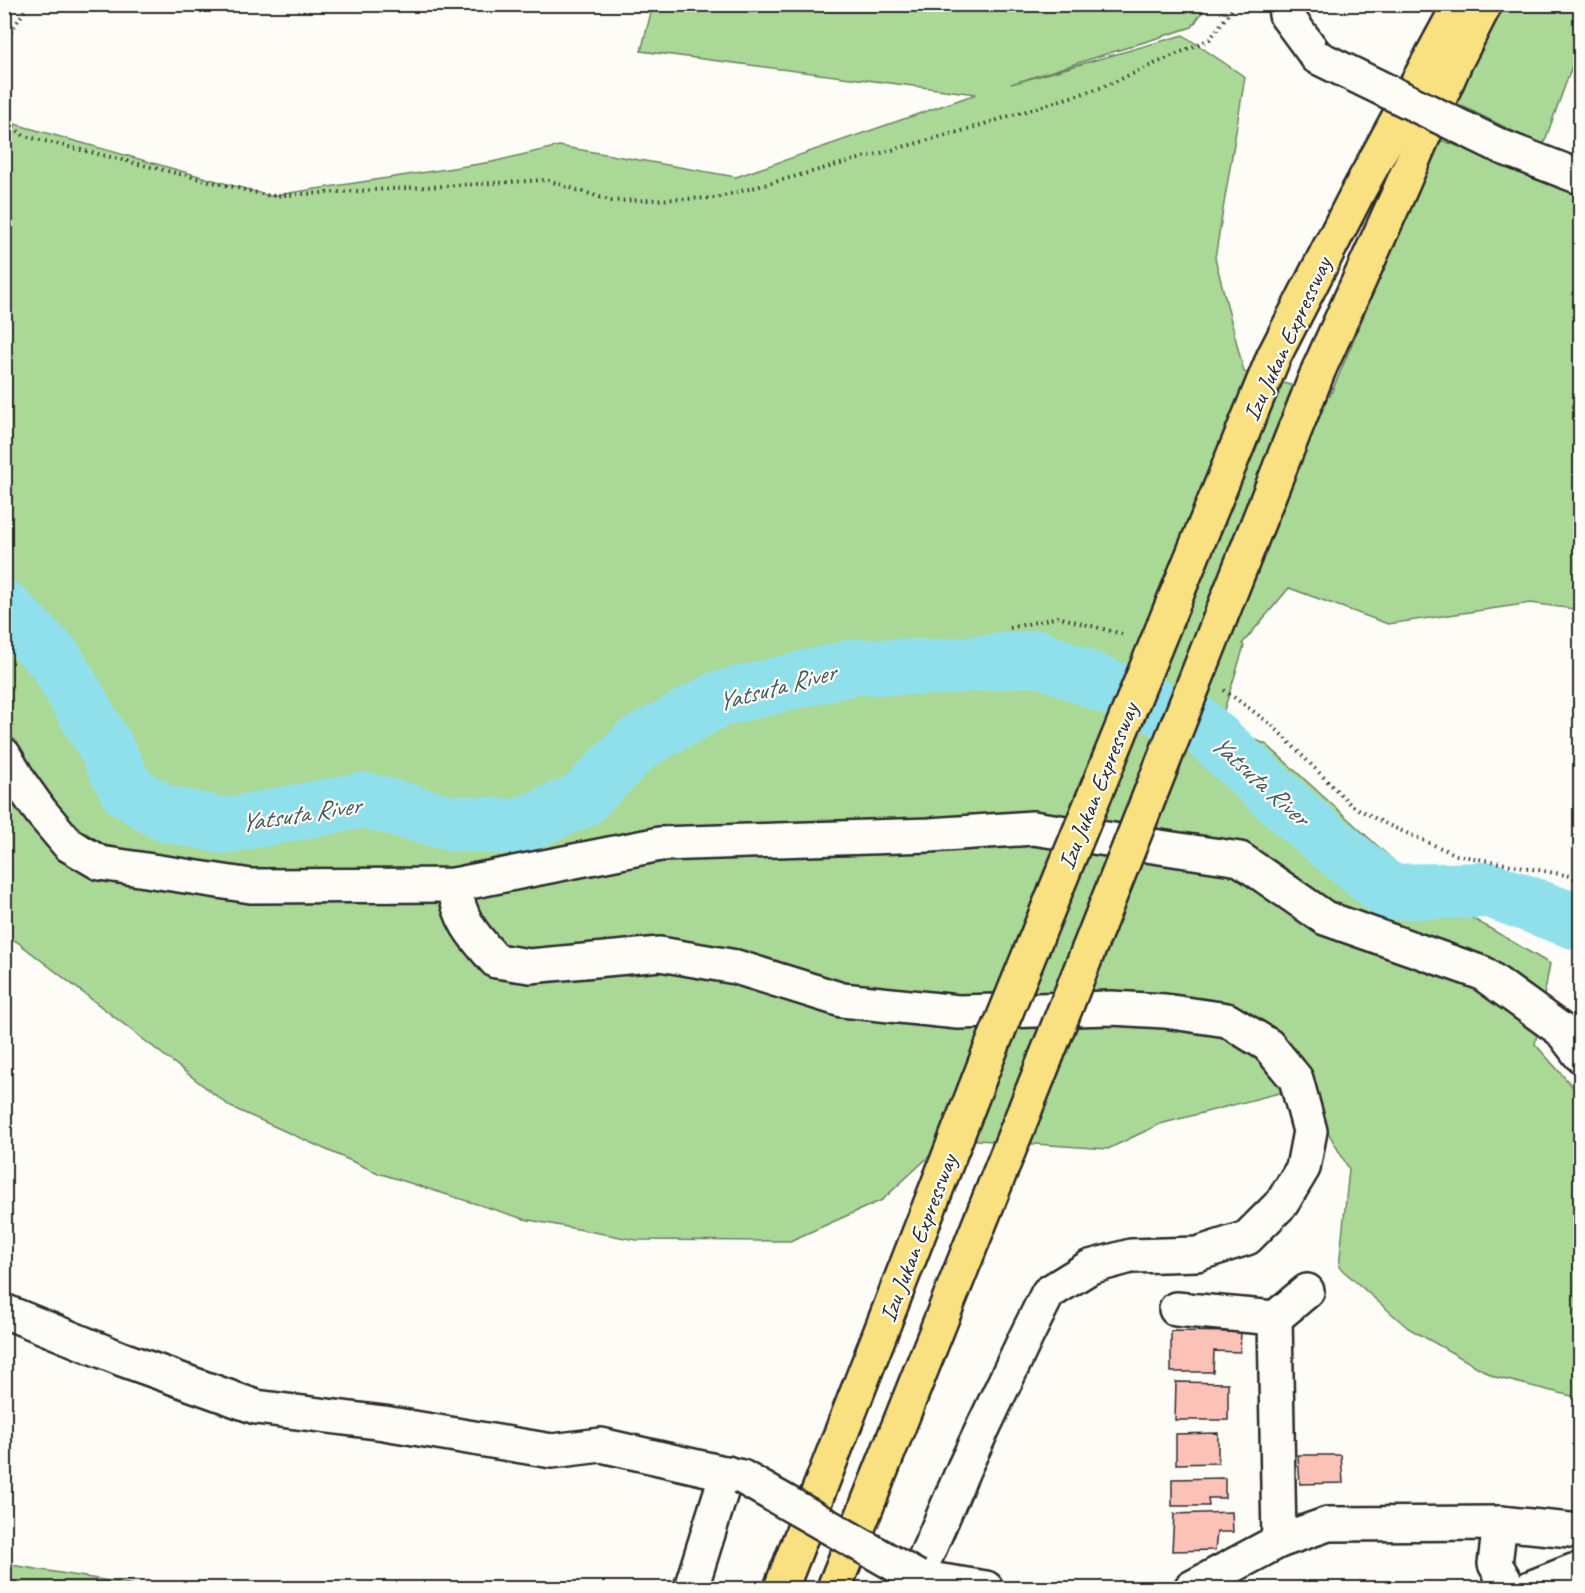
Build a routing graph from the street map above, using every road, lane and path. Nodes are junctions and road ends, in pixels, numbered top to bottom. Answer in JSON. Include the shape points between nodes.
{"nodes":[{"id":1,"x":29,"y":4,"type":"edge"},
{"id":2,"x":1236,"y":4,"type":"edge"},
{"id":3,"x":1285,"y":4,"type":"edge"},
{"id":4,"x":1460,"y":4,"type":"edge"},
{"id":5,"x":1485,"y":4,"type":"edge"},
{"id":6,"x":4,"y":42,"type":"edge"},
{"id":7,"x":4,"y":119,"type":"edge"},
{"id":8,"x":1581,"y":177,"type":"edge"},
{"id":9,"x":1010,"y":628,"type":"dead end"},
{"id":10,"x":1126,"y":635,"type":"dead end"},
{"id":11,"x":1220,"y":688,"type":"dead end"},
{"id":12,"x":4,"y":755,"type":"edge"},
{"id":13,"x":1581,"y":882,"type":"edge"},
{"id":14,"x":454,"y":885,"type":"junction"},
{"id":15,"x":1581,"y":1055,"type":"edge"},
{"id":16,"x":1307,"y":1291,"type":"dead end"},
{"id":17,"x":1176,"y":1309,"type":"dead end"},
{"id":18,"x":4,"y":1311,"type":"edge"},
{"id":19,"x":1275,"y":1318,"type":"junction"},
{"id":20,"x":734,"y":1475,"type":"junction"},
{"id":21,"x":1500,"y":1523,"type":"junction"},
{"id":22,"x":1581,"y":1531,"type":"edge"},
{"id":23,"x":1279,"y":1541,"type":"junction"},
{"id":24,"x":1581,"y":1571,"type":"edge"},
{"id":25,"x":909,"y":1579,"type":"edge"},
{"id":26,"x":691,"y":1588,"type":"edge"},
{"id":27,"x":781,"y":1588,"type":"edge"},
{"id":28,"x":834,"y":1588,"type":"edge"},
{"id":29,"x":986,"y":1588,"type":"edge"},
{"id":30,"x":1191,"y":1588,"type":"edge"},
{"id":31,"x":1509,"y":1588,"type":"edge"},
{"id":32,"x":1530,"y":1588,"type":"edge"}],
"edges":[{"from":1,"to":6,"type":"path"},
{"from":2,"to":7,"type":"path","via":[[1210,39],[1103,87],[964,130],[716,198],[612,201],[546,180],[270,196],[24,136]]},
{"from":3,"to":8,"type":"street","bridge":true,"via":[[1287,15],[1317,57],[1502,147]]},
{"from":4,"to":27,"type":"highway","name":"Izu Jukan Expressway","bridge":true,"via":[[1274,356],[988,1056]]},
{"from":5,"to":28,"type":"highway","name":"Izu Jukan Expressway","bridge":true,"via":[[1319,369]]},
{"from":9,"to":10,"type":"path","via":[[1058,617]]},
{"from":11,"to":13,"type":"path","via":[[1272,724],[1351,805],[1388,825],[1458,855],[1571,876]]},
{"from":12,"to":14,"type":"street","via":[[41,812],[69,844],[100,863],[251,886]]},
{"from":14,"to":15,"type":"street","via":[[660,844],[1033,828],[1240,859],[1325,918],[1482,973],[1561,1030]]},
{"from":14,"to":25,"type":"street","via":[[466,926],[496,961],[530,966],[660,954],[736,967],[842,1000],[958,1012],[1111,1008],[1175,1012],[1227,1020],[1268,1046],[1296,1079],[1310,1131],[1303,1168],[1282,1203],[1247,1238],[1197,1254],[1131,1256],[1090,1267],[1048,1293]]},
{"from":16,"to":19,"type":"street"},
{"from":17,"to":19,"type":"street"},
{"from":18,"to":20,"type":"street","via":[[256,1407],[552,1451],[601,1445]]},
{"from":19,"to":23,"type":"street"},
{"from":20,"to":25,"type":"street","bridge":true},
{"from":20,"to":26,"type":"street"},
{"from":21,"to":22,"type":"street"},
{"from":21,"to":23,"type":"street","via":[[1328,1524]]},
{"from":21,"to":31,"type":"street","via":[[1495,1564]]},
{"from":23,"to":30,"type":"street"},
{"from":24,"to":32,"type":"street"},
{"from":25,"to":29,"type":"street"}]}
